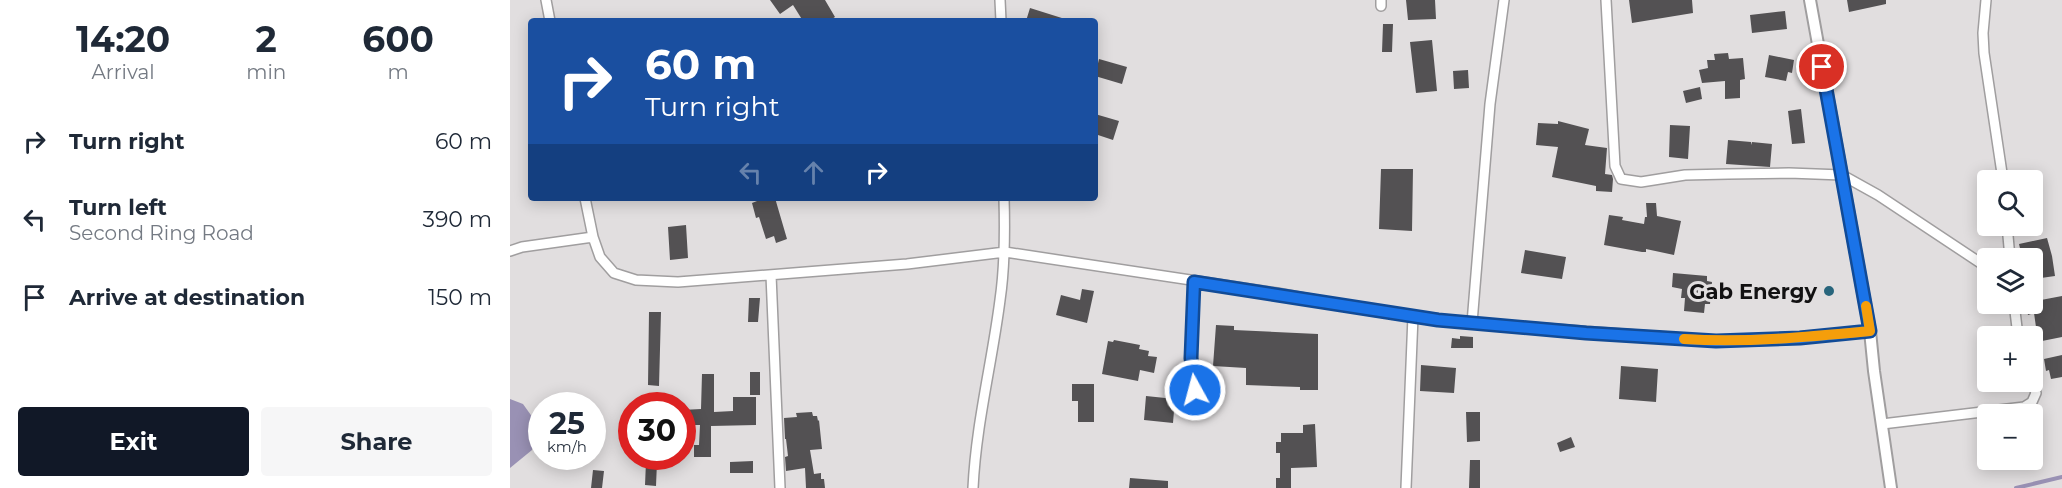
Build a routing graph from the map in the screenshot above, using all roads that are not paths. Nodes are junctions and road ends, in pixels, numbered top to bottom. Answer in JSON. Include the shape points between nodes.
{"nodes":[{"id":1,"x":546,"y":0,"type":"edge"},
{"id":2,"x":1000,"y":0,"type":"edge"},
{"id":3,"x":1504,"y":0,"type":"edge"},
{"id":4,"x":1606,"y":0,"type":"edge"},
{"id":5,"x":1810,"y":0,"type":"edge"},
{"id":6,"x":1986,"y":0,"type":"edge"},
{"id":7,"x":549,"y":18,"type":"edge"},
{"id":8,"x":1001,"y":18,"type":"edge"},
{"id":9,"x":2002,"y":170,"type":"edge"},
{"id":10,"x":1842,"y":176,"type":"junction"},
{"id":11,"x":586,"y":201,"type":"edge"},
{"id":12,"x":1004,"y":201,"type":"edge"},
{"id":13,"x":593,"y":237,"type":"junction"},
{"id":14,"x":510,"y":251,"type":"edge"},
{"id":15,"x":1005,"y":252,"type":"junction"},
{"id":16,"x":1977,"y":261,"type":"edge"},
{"id":17,"x":771,"y":275,"type":"junction"},
{"id":18,"x":1194,"y":282,"type":"junction"},
{"id":19,"x":1413,"y":316,"type":"junction"},
{"id":20,"x":1472,"y":323,"type":"junction"},
{"id":21,"x":1870,"y":331,"type":"junction"},
{"id":22,"x":1195,"y":390,"type":"dead end"},
{"id":23,"x":2036,"y":392,"type":"edge"},
{"id":24,"x":1882,"y":424,"type":"junction"},
{"id":25,"x":780,"y":488,"type":"edge"},
{"id":26,"x":973,"y":488,"type":"edge"},
{"id":27,"x":1406,"y":488,"type":"edge"},
{"id":28,"x":1891,"y":488,"type":"edge"}],
"edges":[{"from":1,"to":7,"type":"street"},
{"from":2,"to":8,"type":"street"},
{"from":3,"to":20,"type":"street"},
{"from":4,"to":10,"type":"street","via":[[1615,166],[1621,179],[1641,182],[1685,176],[1789,173]]},
{"from":5,"to":10,"type":"street"},
{"from":6,"to":9,"type":"street","via":[[1984,53]]},
{"from":10,"to":16,"type":"street","via":[[1878,195]]},
{"from":10,"to":21,"type":"street"},
{"from":11,"to":13,"type":"street"},
{"from":12,"to":15,"type":"street"},
{"from":13,"to":14,"type":"street"},
{"from":13,"to":17,"type":"street","via":[[600,257],[614,273],[636,280],[678,282]]},
{"from":15,"to":17,"type":"street"},
{"from":15,"to":18,"type":"street"},
{"from":15,"to":26,"type":"street","via":[[974,458]]},
{"from":17,"to":25,"type":"street"},
{"from":18,"to":19,"type":"street"},
{"from":18,"to":22,"type":"street","via":[[1191,358]]},
{"from":19,"to":20,"type":"street"},
{"from":19,"to":27,"type":"street"},
{"from":20,"to":21,"type":"street","via":[[1716,341]]},
{"from":21,"to":24,"type":"street"},
{"from":23,"to":24,"type":"street","via":[[2032,402],[2024,406]]},
{"from":24,"to":28,"type":"street"}]}
